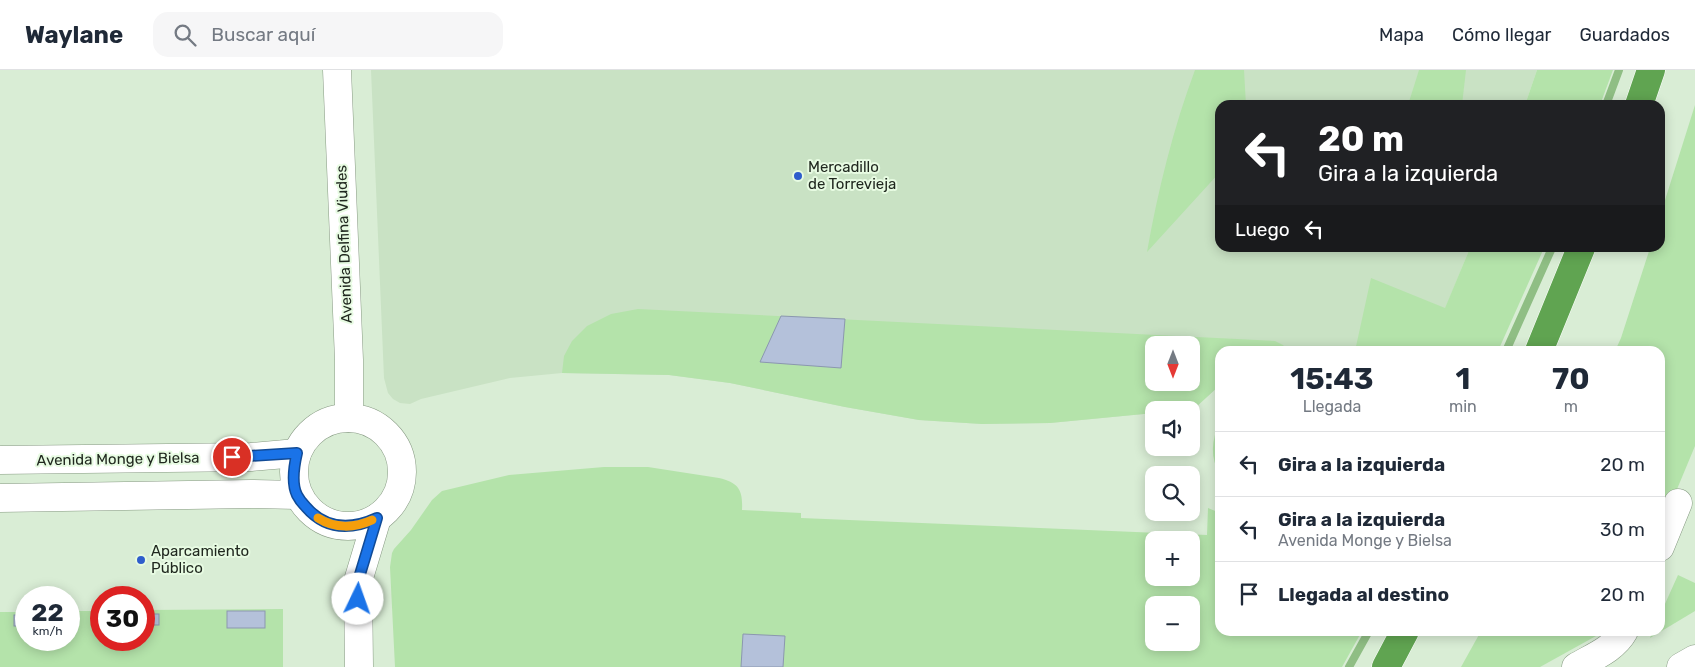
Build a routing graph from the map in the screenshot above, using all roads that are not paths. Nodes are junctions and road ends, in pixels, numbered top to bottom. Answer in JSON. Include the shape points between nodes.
{"nodes":[{"id":1,"x":337,"y":70,"type":"edge"},
{"id":2,"x":1651,"y":70,"type":"edge"},
{"id":3,"x":1641,"y":100,"type":"edge"},
{"id":4,"x":1580,"y":252,"type":"edge"},
{"id":5,"x":1541,"y":346,"type":"edge"},
{"id":6,"x":349,"y":418,"type":"junction"},
{"id":7,"x":297,"y":453,"type":"junction"},
{"id":8,"x":0,"y":460,"type":"edge"},
{"id":9,"x":297,"y":495,"type":"junction"},
{"id":10,"x":0,"y":498,"type":"edge"},
{"id":11,"x":1678,"y":503,"type":"dead end"},
{"id":12,"x":377,"y":518,"type":"junction"},
{"id":13,"x":334,"y":525,"type":"junction"},
{"id":14,"x":1665,"y":535,"type":"edge"},
{"id":15,"x":358,"y":581,"type":"junction"},
{"id":16,"x":1402,"y":636,"type":"edge"},
{"id":17,"x":1621,"y":636,"type":"edge"},
{"id":18,"x":1695,"y":659,"type":"edge"},
{"id":19,"x":360,"y":667,"type":"edge"},
{"id":20,"x":1386,"y":667,"type":"edge"},
{"id":21,"x":1576,"y":667,"type":"edge"},
{"id":22,"x":1681,"y":667,"type":"edge"}],
"edges":[{"from":1,"to":6,"type":"street","name":"Avenida Delfina Viudes"},
{"from":2,"to":3,"type":"highway"},
{"from":4,"to":5,"type":"highway"},
{"from":6,"to":7,"type":"street","via":[[317,427],[301,443]]},
{"from":6,"to":12,"type":"street","via":[[380,428],[400,454],[401,486],[392,504]]},
{"from":7,"to":8,"type":"street","name":"Avenida Monge y Bielsa","via":[[251,457]]},
{"from":7,"to":9,"type":"street","via":[[294,466]]},
{"from":9,"to":10,"type":"street"},
{"from":9,"to":13,"type":"street","via":[[312,513]]},
{"from":11,"to":14,"type":"street"},
{"from":12,"to":13,"type":"street","via":[[356,526]]},
{"from":12,"to":15,"type":"street"},
{"from":13,"to":15,"type":"street"},
{"from":15,"to":19,"type":"street"},
{"from":16,"to":20,"type":"highway"},
{"from":17,"to":21,"type":"street","via":[[1613,646]]},
{"from":18,"to":22,"type":"street"}]}
